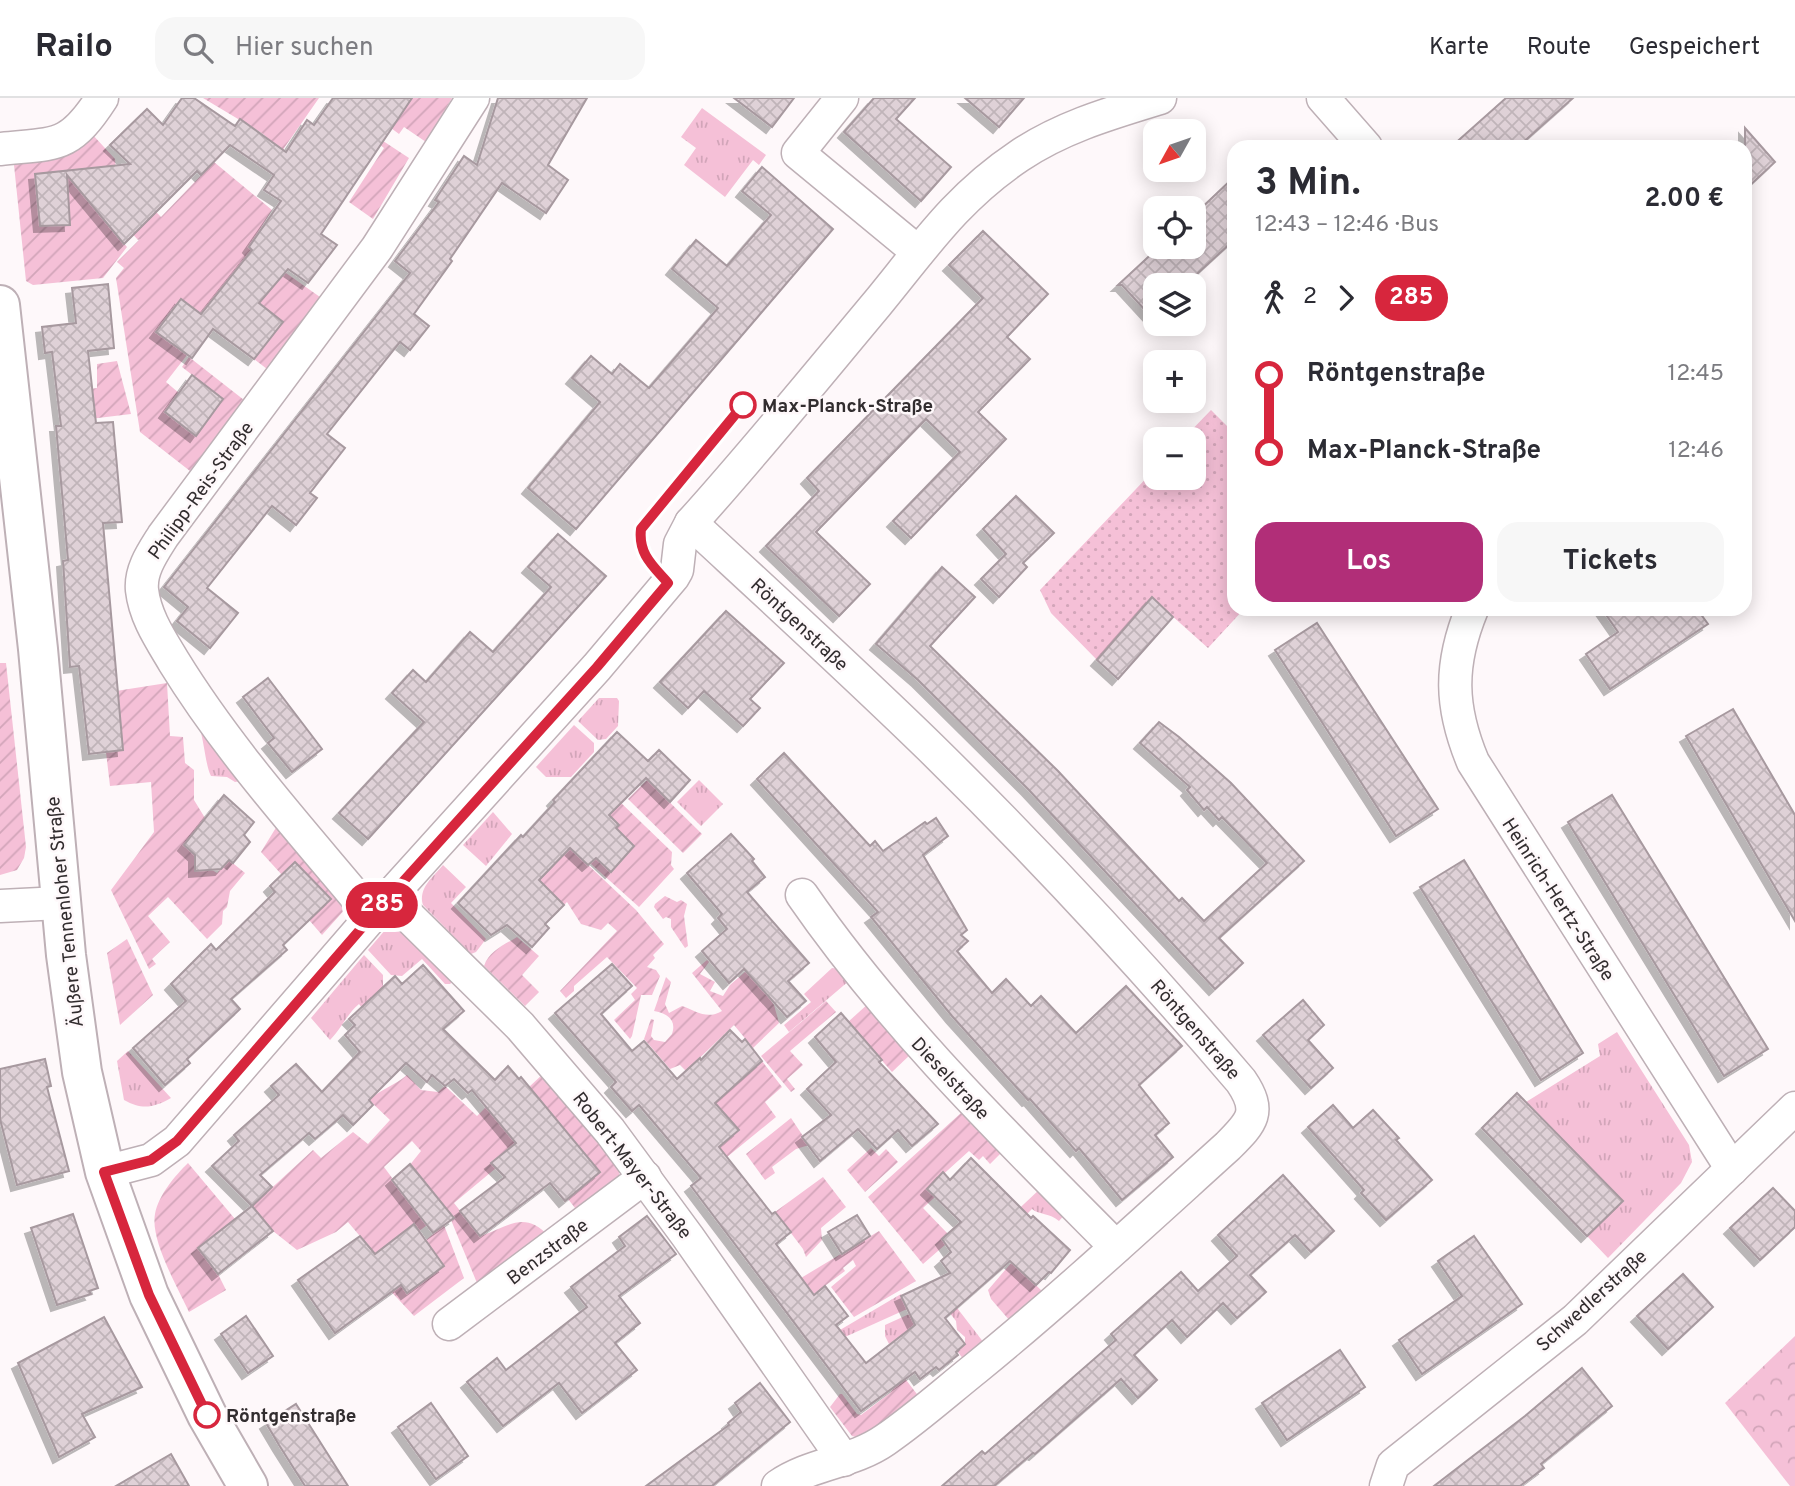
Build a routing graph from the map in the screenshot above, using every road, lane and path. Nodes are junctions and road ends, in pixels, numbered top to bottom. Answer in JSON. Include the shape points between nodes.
{"nodes":[{"id":1,"x":102,"y":98,"type":"edge"},
{"id":2,"x":473,"y":98,"type":"edge"},
{"id":3,"x":842,"y":98,"type":"edge"},
{"id":4,"x":1160,"y":98,"type":"edge"},
{"id":5,"x":1323,"y":98,"type":"edge"},
{"id":6,"x":1360,"y":140,"type":"edge"},
{"id":7,"x":0,"y":149,"type":"edge"},
{"id":8,"x":918,"y":252,"type":"junction"},
{"id":9,"x":0,"y":315,"type":"edge"},
{"id":10,"x":691,"y":523,"type":"junction"},
{"id":11,"x":1469,"y":616,"type":"edge"},
{"id":12,"x":802,"y":895,"type":"dead end"},
{"id":13,"x":60,"y":903,"type":"junction"},
{"id":14,"x":0,"y":906,"type":"edge"},
{"id":15,"x":381,"y":906,"type":"junction"},
{"id":16,"x":1795,"y":1108,"type":"edge"},
{"id":17,"x":1731,"y":1169,"type":"junction"},
{"id":18,"x":104,"y":1172,"type":"junction"},
{"id":19,"x":645,"y":1177,"type":"junction"},
{"id":20,"x":1116,"y":1247,"type":"junction"},
{"id":21,"x":449,"y":1324,"type":"dead end"},
{"id":22,"x":844,"y":1460,"type":"junction"},
{"id":23,"x":248,"y":1486,"type":"edge"},
{"id":24,"x":778,"y":1486,"type":"edge"},
{"id":25,"x":1385,"y":1486,"type":"edge"}],
"edges":[{"from":1,"to":7,"type":"street","via":[[82,127],[63,141]]},
{"from":2,"to":15,"type":"street","name":"Philipp-Reis-Straße","via":[[370,258],[163,536],[149,559],[141,587],[149,617],[192,692],[276,800]]},
{"from":3,"to":8,"type":"street","via":[[798,153]]},
{"from":4,"to":8,"type":"street","via":[[1075,126],[1020,156],[968,196]]},
{"from":5,"to":6,"type":"street"},
{"from":8,"to":10,"type":"street"},
{"from":9,"to":13,"type":"street","name":"Äußere Tennenloher Straße","via":[[38,649]]},
{"from":10,"to":15,"type":"street","via":[[680,544],[677,570],[668,583]]},
{"from":10,"to":20,"type":"street","name":"Röntgenstraße","via":[[900,718],[1016,834],[1133,957],[1248,1090],[1254,1108],[1247,1127]]},
{"from":11,"to":17,"type":"street","name":"Heinrich-Hertz-Straße","via":[[1459,645],[1454,694],[1461,734],[1473,762]]},
{"from":12,"to":20,"type":"street","name":"Dieselstraße","via":[[851,964],[918,1042]]},
{"from":13,"to":14,"type":"street"},
{"from":13,"to":18,"type":"street","name":"Äußere Tennenloher Straße","via":[[82,1072]]},
{"from":15,"to":18,"type":"street","via":[[177,1141],[151,1160]]},
{"from":15,"to":19,"type":"street","name":"Robert-Mayer-Straße","via":[[491,995]]},
{"from":16,"to":17,"type":"street","name":"Schwedlerstraße"},
{"from":17,"to":25,"type":"street","name":"Schwedlerstraße","via":[[1575,1320],[1393,1465]]},
{"from":18,"to":23,"type":"street","name":"Äußere Tennenloher Straße","via":[[149,1295],[207,1415]]},
{"from":19,"to":21,"type":"street","name":"Benzstraße"},
{"from":19,"to":22,"type":"street","name":"Robert-Mayer-Straße"},
{"from":20,"to":22,"type":"street","name":"Röntgenstraße","via":[[933,1403],[885,1440]]},
{"from":22,"to":24,"type":"street","name":"Röntgenstraße","via":[[800,1473]]}]}
